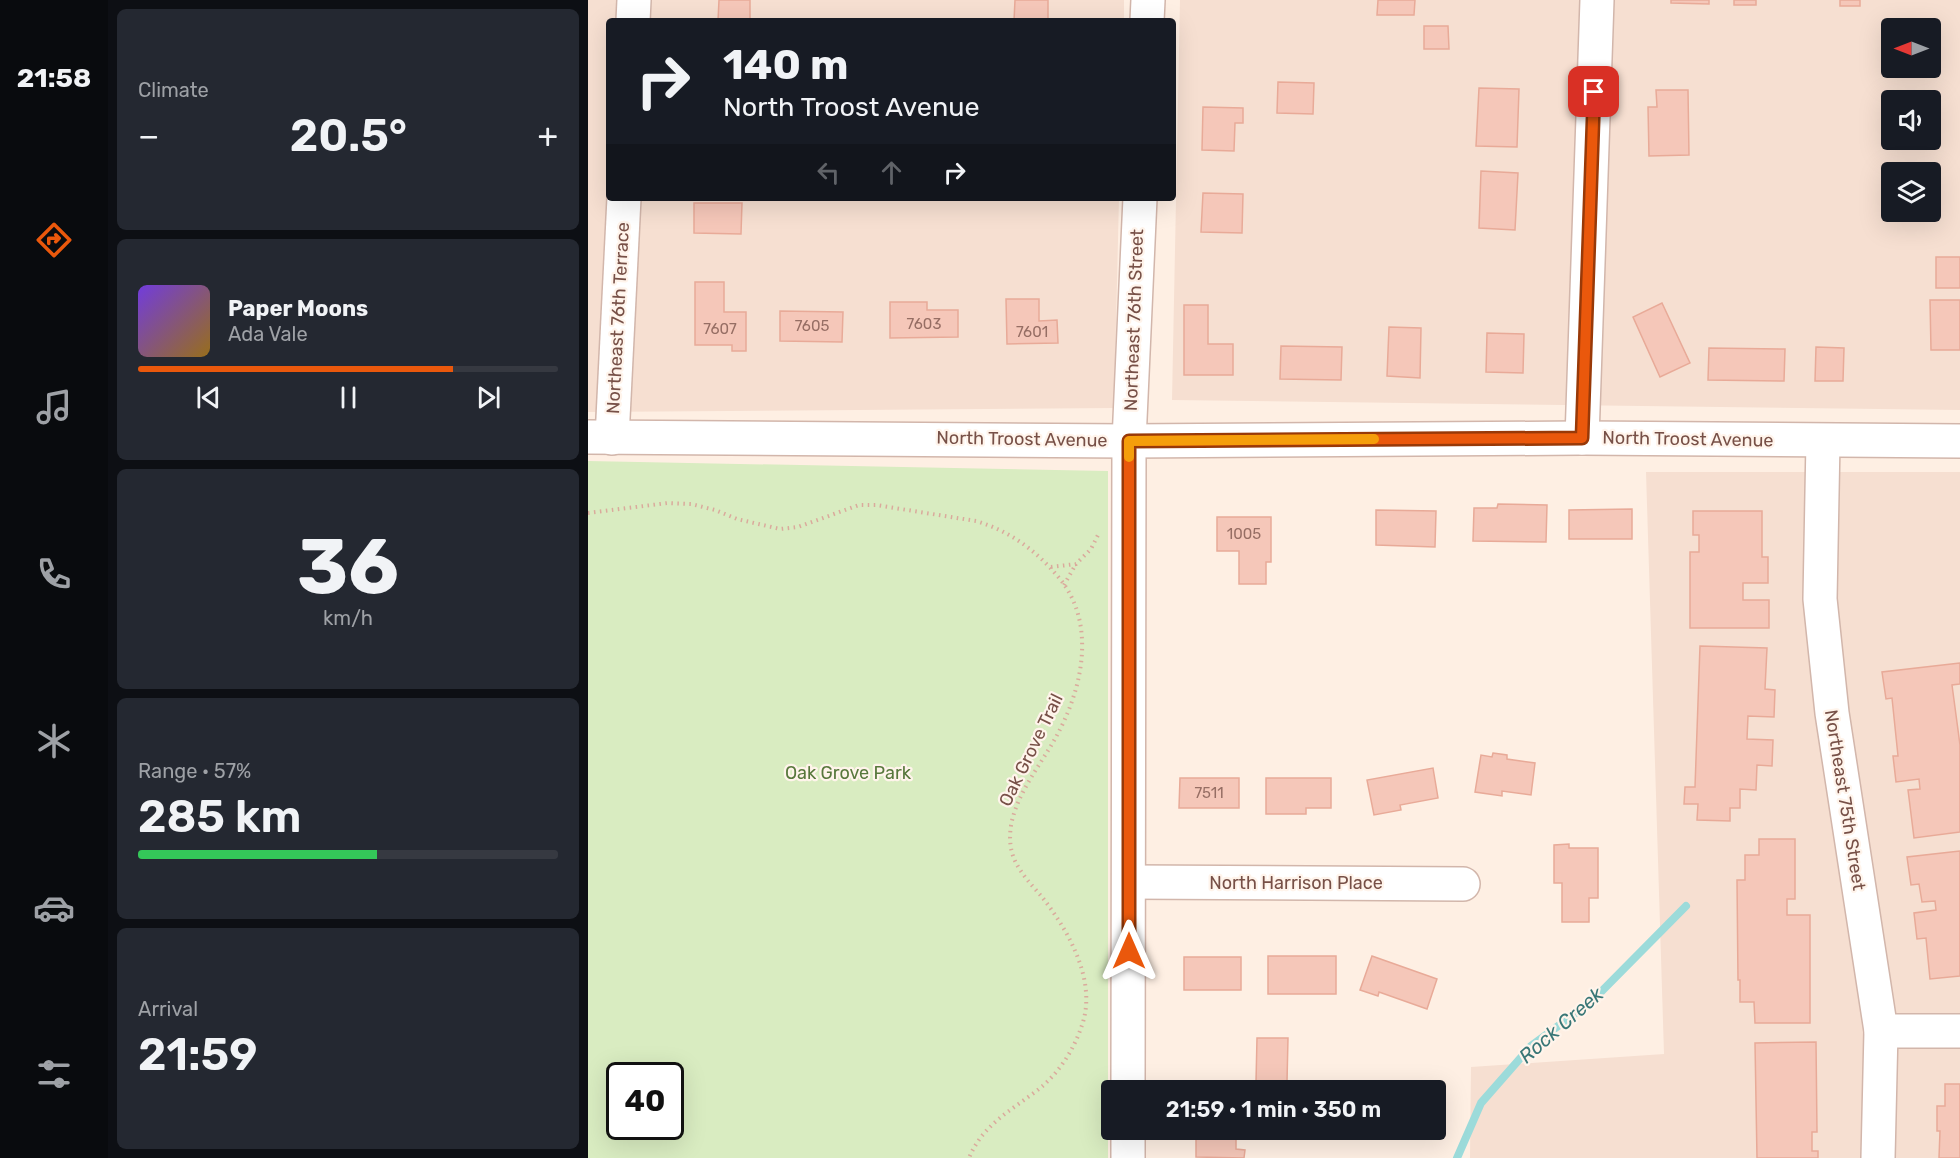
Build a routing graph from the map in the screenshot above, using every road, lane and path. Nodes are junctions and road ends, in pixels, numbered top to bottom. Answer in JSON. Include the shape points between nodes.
{"nodes":[{"id":1,"x":634,"y":0,"type":"edge"},
{"id":2,"x":1148,"y":0,"type":"edge"},
{"id":3,"x":1597,"y":0,"type":"edge"},
{"id":4,"x":633,"y":18,"type":"edge"},
{"id":5,"x":1147,"y":18,"type":"edge"},
{"id":6,"x":624,"y":201,"type":"edge"},
{"id":7,"x":1140,"y":201,"type":"edge"},
{"id":8,"x":600,"y":438,"type":"edge"},
{"id":9,"x":1582,"y":438,"type":"junction"},
{"id":10,"x":1129,"y":441,"type":"junction"},
{"id":11,"x":1823,"y":441,"type":"junction"},
{"id":12,"x":1960,"y":441,"type":"edge"},
{"id":13,"x":588,"y":513,"type":"edge"},
{"id":14,"x":1100,"y":530,"type":"dead end"},
{"id":15,"x":1076,"y":564,"type":"junction"},
{"id":16,"x":1050,"y":567,"type":"junction"},
{"id":17,"x":1064,"y":585,"type":"junction"},
{"id":18,"x":1129,"y":882,"type":"junction"},
{"id":19,"x":1463,"y":884,"type":"dead end"},
{"id":20,"x":1881,"y":1031,"type":"junction"},
{"id":21,"x":1960,"y":1031,"type":"edge"},
{"id":22,"x":1128,"y":1080,"type":"edge"},
{"id":23,"x":1128,"y":1140,"type":"edge"},
{"id":24,"x":969,"y":1158,"type":"edge"},
{"id":25,"x":1128,"y":1158,"type":"edge"},
{"id":26,"x":1878,"y":1158,"type":"edge"}],
"edges":[{"from":1,"to":4,"type":"street"},
{"from":2,"to":5,"type":"street"},
{"from":3,"to":9,"type":"street"},
{"from":6,"to":8,"type":"street","name":"Northeast 76th Terrace"},
{"from":7,"to":10,"type":"street","name":"Northeast 76th Street"},
{"from":8,"to":10,"type":"street","name":"North Troost Avenue"},
{"from":9,"to":10,"type":"street","name":"North Troost Avenue"},
{"from":9,"to":11,"type":"street","name":"North Troost Avenue"},
{"from":10,"to":18,"type":"street","name":"Northeast 76th Street"},
{"from":11,"to":12,"type":"street","name":"North Troost Avenue"},
{"from":11,"to":20,"type":"street","name":"Northeast 75th Street","via":[[1821,610],[1832,713]]},
{"from":13,"to":16,"type":"path","name":"Oak Grove Trail","via":[[691,504],[780,529],[798,527],[859,505],[876,505],[990,525],[1025,544]]},
{"from":14,"to":15,"type":"path","via":[[1091,549]]},
{"from":15,"to":16,"type":"path"},
{"from":15,"to":17,"type":"path"},
{"from":16,"to":17,"type":"path","name":"Oak Grove Trail"},
{"from":17,"to":24,"type":"path","name":"Oak Grove Trail","via":[[1082,630],[1078,676],[1067,715],[1023,793],[1010,834],[1018,867],[1053,911],[1076,953],[1085,980],[1084,1020],[1065,1061],[1038,1089],[1001,1115],[980,1138]]},
{"from":18,"to":19,"type":"street","name":"North Harrison Place"},
{"from":18,"to":22,"type":"street","name":"Northeast 76th Street"},
{"from":20,"to":21,"type":"street"},
{"from":20,"to":26,"type":"street","name":"Northeast 75th Street"},
{"from":23,"to":25,"type":"street"}]}
